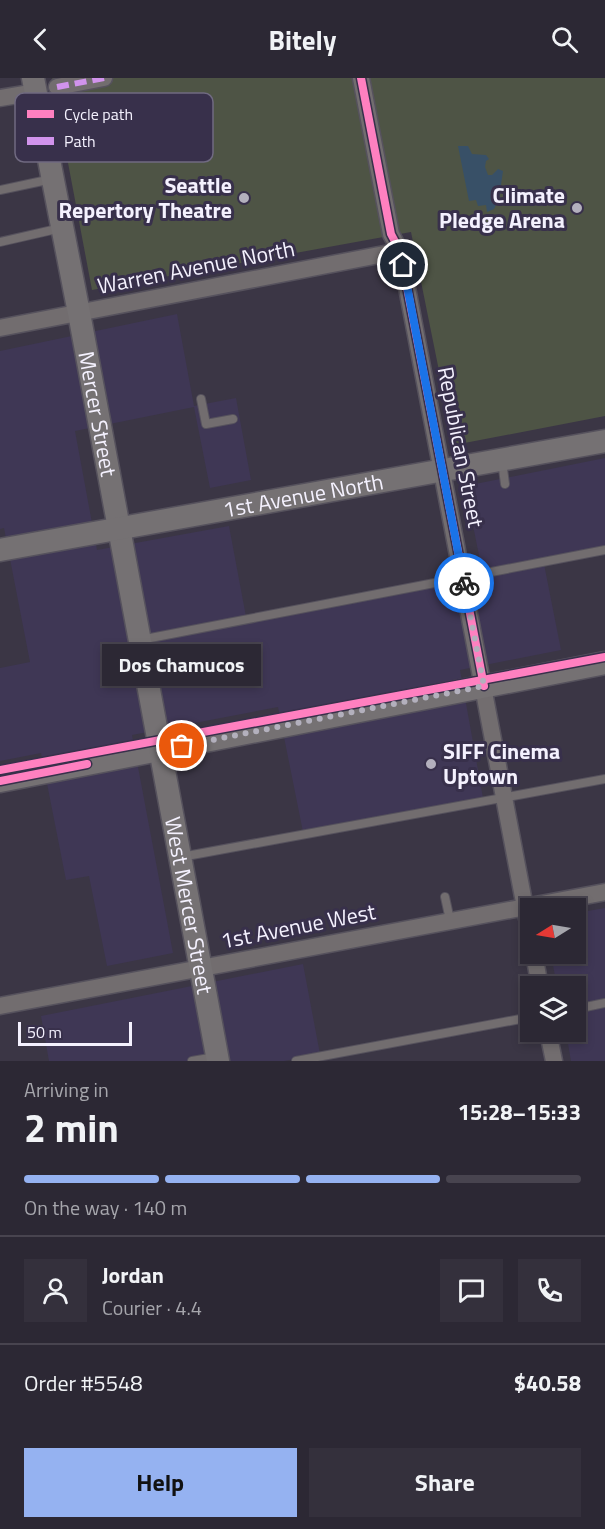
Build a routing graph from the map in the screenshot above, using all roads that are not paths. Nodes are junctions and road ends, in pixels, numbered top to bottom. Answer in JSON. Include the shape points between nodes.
{"nodes":[{"id":1,"x":104,"y":78,"type":"edge"},
{"id":2,"x":361,"y":78,"type":"edge"},
{"id":3,"x":42,"y":86,"type":"edge"},
{"id":4,"x":18,"y":93,"type":"edge"},
{"id":5,"x":15,"y":94,"type":"edge"},
{"id":6,"x":0,"y":98,"type":"edge"},
{"id":7,"x":52,"y":162,"type":"edge"},
{"id":8,"x":54,"y":179,"type":"junction"},
{"id":9,"x":0,"y":190,"type":"edge"},
{"id":10,"x":62,"y":228,"type":"junction"},
{"id":11,"x":0,"y":242,"type":"edge"},
{"id":12,"x":400,"y":251,"type":"junction"},
{"id":13,"x":79,"y":313,"type":"junction"},
{"id":14,"x":0,"y":328,"type":"edge"},
{"id":15,"x":201,"y":399,"type":"dead end"},
{"id":16,"x":233,"y":419,"type":"dead end"},
{"id":17,"x":605,"y":441,"type":"edge"},
{"id":18,"x":502,"y":460,"type":"junction"},
{"id":19,"x":442,"y":470,"type":"junction"},
{"id":20,"x":505,"y":484,"type":"dead end"},
{"id":21,"x":118,"y":529,"type":"junction"},
{"id":22,"x":0,"y":550,"type":"edge"},
{"id":23,"x":605,"y":550,"type":"edge"},
{"id":24,"x":519,"y":556,"type":"dead end"},
{"id":25,"x":521,"y":566,"type":"junction"},
{"id":26,"x":463,"y":576,"type":"junction"},
{"id":27,"x":139,"y":640,"type":"junction"},
{"id":28,"x":605,"y":663,"type":"edge"},
{"id":29,"x":484,"y":686,"type":"junction"},
{"id":30,"x":160,"y":750,"type":"junction"},
{"id":31,"x":605,"y":779,"type":"edge"},
{"id":32,"x":0,"y":781,"type":"edge"},
{"id":33,"x":505,"y":798,"type":"junction"},
{"id":34,"x":180,"y":857,"type":"junction"},
{"id":35,"x":605,"y":892,"type":"edge"},
{"id":36,"x":445,"y":897,"type":"dead end"},
{"id":37,"x":524,"y":898,"type":"edge"},
{"id":38,"x":571,"y":898,"type":"edge"},
{"id":39,"x":520,"y":907,"type":"edge"},
{"id":40,"x":450,"y":920,"type":"junction"},
{"id":41,"x":200,"y":967,"type":"junction"},
{"id":42,"x":605,"y":1003,"type":"edge"},
{"id":43,"x":0,"y":1006,"type":"edge"},
{"id":44,"x":586,"y":1007,"type":"edge"},
{"id":45,"x":520,"y":1019,"type":"edge"},
{"id":46,"x":550,"y":1042,"type":"edge"},
{"id":47,"x":217,"y":1059,"type":"edge"},
{"id":48,"x":192,"y":1061,"type":"edge"},
{"id":49,"x":296,"y":1061,"type":"edge"},
{"id":50,"x":554,"y":1061,"type":"edge"}],
"edges":[{"from":1,"to":3,"type":"street"},
{"from":2,"to":12,"type":"street","name":"Republican Street","via":[[392,234]]},
{"from":3,"to":4,"type":"street"},
{"from":5,"to":6,"type":"street"},
{"from":7,"to":8,"type":"main road","name":"Mercer Street"},
{"from":8,"to":9,"type":"lane"},
{"from":8,"to":10,"type":"main road","name":"Mercer Street"},
{"from":10,"to":11,"type":"lane"},
{"from":10,"to":13,"type":"main road","name":"Mercer Street"},
{"from":12,"to":13,"type":"street","name":"Warren Avenue North"},
{"from":12,"to":19,"type":"street","name":"Republican Street"},
{"from":13,"to":14,"type":"street","name":"Warren Avenue North"},
{"from":13,"to":21,"type":"main road","name":"Mercer Street"},
{"from":15,"to":16,"type":"lane","via":[[206,424]]},
{"from":17,"to":18,"type":"main road","name":"1st Avenue North"},
{"from":18,"to":19,"type":"main road","name":"1st Avenue North"},
{"from":18,"to":20,"type":"lane"},
{"from":19,"to":21,"type":"main road","name":"1st Avenue North"},
{"from":19,"to":26,"type":"street","name":"Republican Street"},
{"from":21,"to":22,"type":"main road","name":"1st Avenue North"},
{"from":21,"to":27,"type":"main road","name":"Mercer Street"},
{"from":23,"to":25,"type":"lane"},
{"from":24,"to":25,"type":"lane"},
{"from":25,"to":26,"type":"lane"},
{"from":26,"to":27,"type":"lane"},
{"from":26,"to":29,"type":"street","name":"Republican Street"},
{"from":27,"to":30,"type":"main road","name":"Mercer Street"},
{"from":28,"to":29,"type":"main road"},
{"from":29,"to":30,"type":"main road"},
{"from":29,"to":33,"type":"street","name":"Republican Street"},
{"from":30,"to":32,"type":"main road"},
{"from":30,"to":34,"type":"main road","name":"West Mercer Street"},
{"from":31,"to":33,"type":"lane"},
{"from":33,"to":34,"type":"lane"},
{"from":33,"to":37,"type":"street","name":"Republican Street"},
{"from":34,"to":41,"type":"main road","name":"West Mercer Street"},
{"from":35,"to":38,"type":"street","name":"1st Avenue West"},
{"from":36,"to":40,"type":"lane"},
{"from":39,"to":40,"type":"street","name":"1st Avenue West"},
{"from":40,"to":41,"type":"street","name":"1st Avenue West"},
{"from":41,"to":43,"type":"street","name":"1st Avenue West"},
{"from":41,"to":47,"type":"main road","name":"West Mercer Street"},
{"from":42,"to":44,"type":"lane"},
{"from":45,"to":49,"type":"lane"},
{"from":46,"to":50,"type":"street"},
{"from":47,"to":48,"type":"lane"}]}
